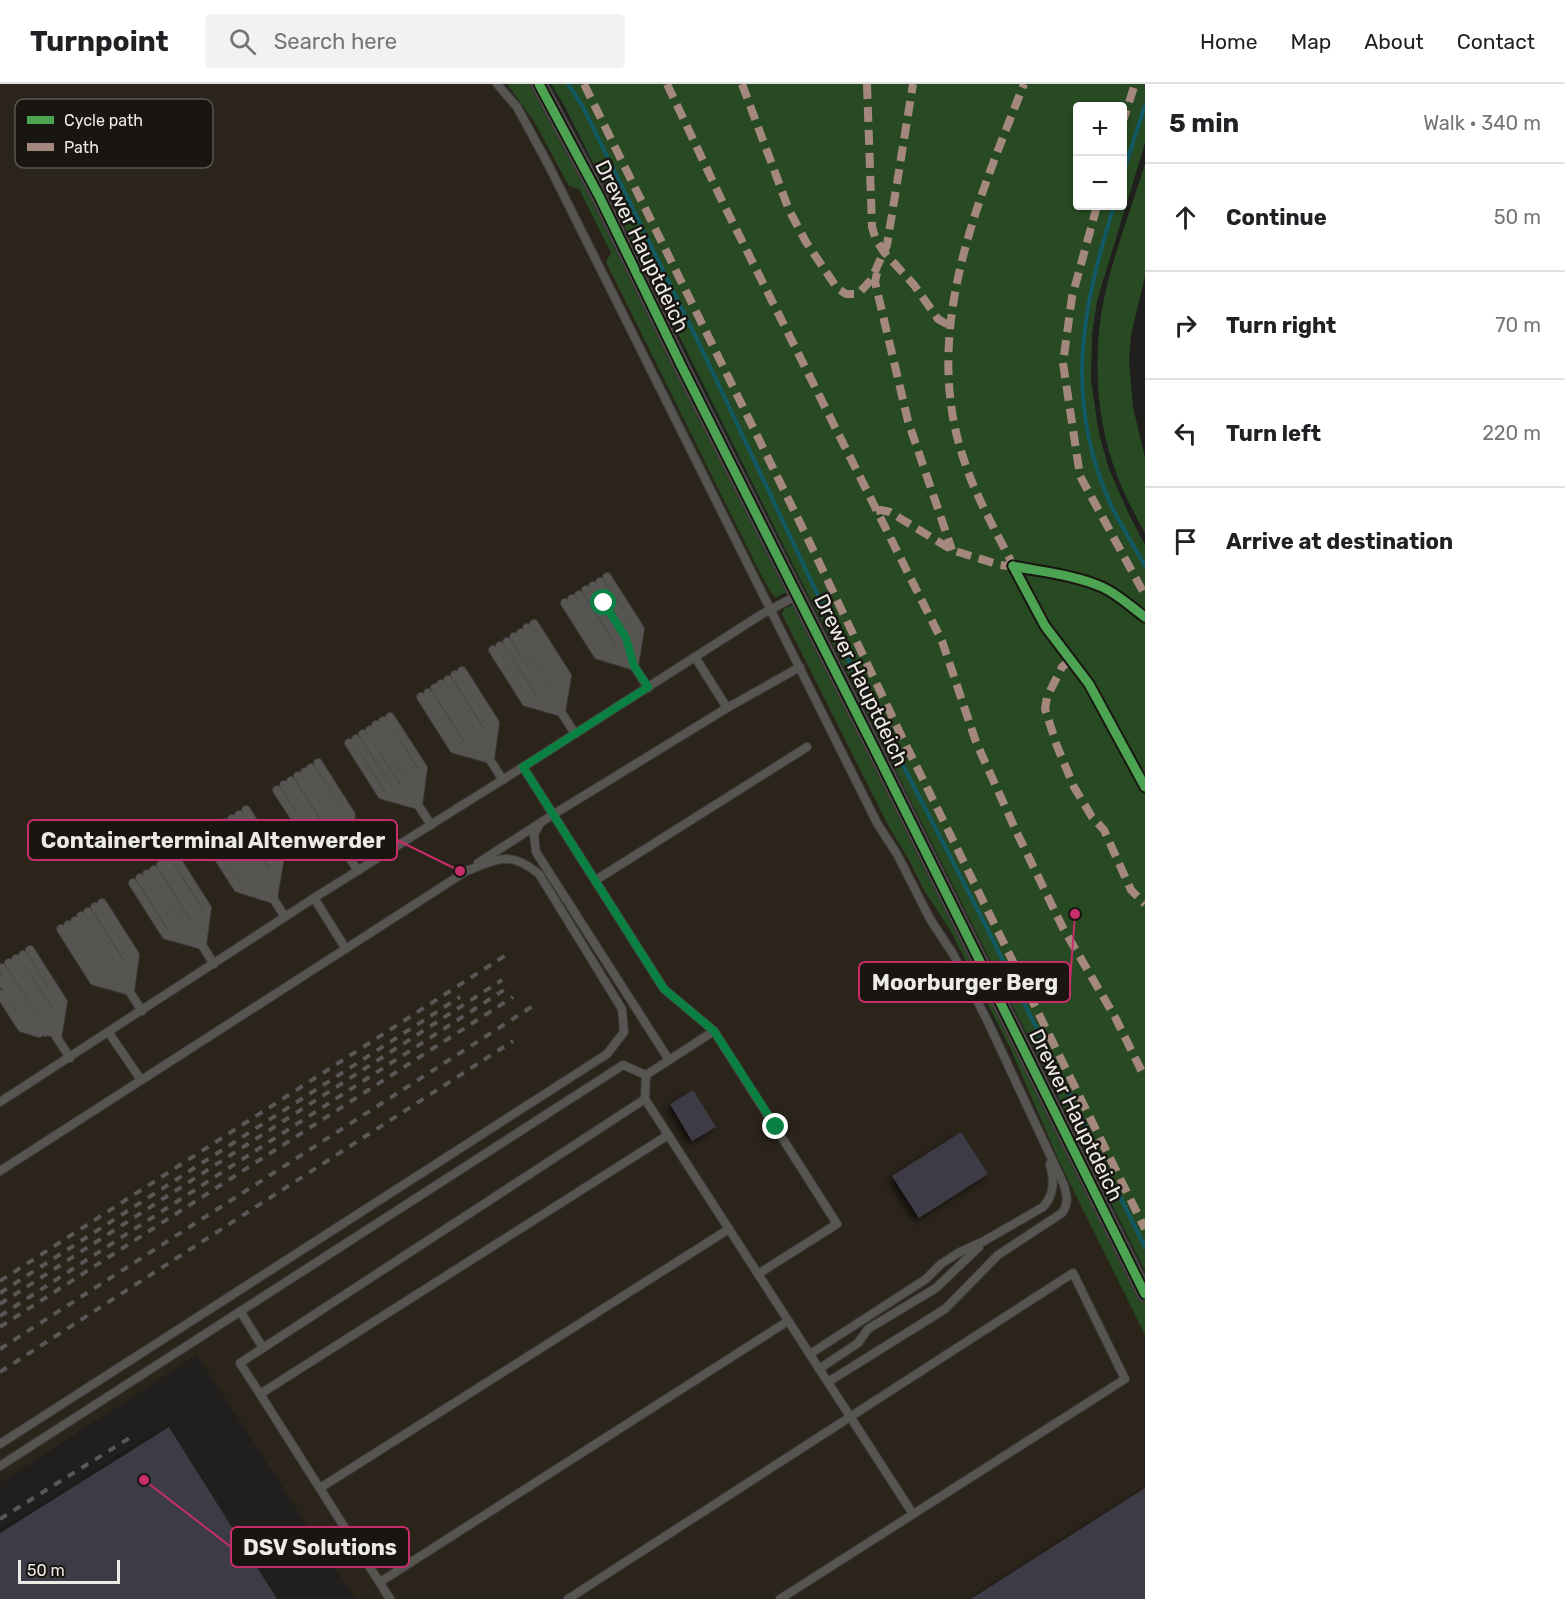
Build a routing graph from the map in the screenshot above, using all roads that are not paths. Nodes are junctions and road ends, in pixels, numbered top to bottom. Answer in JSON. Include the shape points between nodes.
{"nodes":[{"id":1,"x":497,"y":84,"type":"edge"},
{"id":2,"x":539,"y":84,"type":"edge"},
{"id":3,"x":586,"y":590,"type":"junction"},
{"id":4,"x":798,"y":595,"type":"junction"},
{"id":5,"x":771,"y":609,"type":"junction"},
{"id":6,"x":514,"y":637,"type":"junction"},
{"id":7,"x":695,"y":657,"type":"junction"},
{"id":8,"x":634,"y":666,"type":"junction"},
{"id":9,"x":800,"y":667,"type":"junction"},
{"id":10,"x":442,"y":684,"type":"junction"},
{"id":11,"x":648,"y":687,"type":"junction"},
{"id":12,"x":727,"y":708,"type":"junction"},
{"id":13,"x":561,"y":712,"type":"junction"},
{"id":14,"x":370,"y":730,"type":"junction"},
{"id":15,"x":576,"y":734,"type":"junction"},
{"id":16,"x":807,"y":747,"type":"dead end"},
{"id":17,"x":489,"y":759,"type":"junction"},
{"id":18,"x":523,"y":767,"type":"junction"},
{"id":19,"x":298,"y":776,"type":"junction"},
{"id":20,"x":503,"y":780,"type":"junction"},
{"id":21,"x":418,"y":805,"type":"junction"},
{"id":22,"x":554,"y":814,"type":"junction"},
{"id":23,"x":541,"y":822,"type":"junction"},
{"id":24,"x":225,"y":823,"type":"junction"},
{"id":25,"x":431,"y":825,"type":"junction"},
{"id":26,"x":346,"y":852,"type":"junction"},
{"id":27,"x":154,"y":870,"type":"junction"},
{"id":28,"x":358,"y":871,"type":"junction"},
{"id":29,"x":464,"y":872,"type":"junction"},
{"id":30,"x":596,"y":880,"type":"junction"},
{"id":31,"x":314,"y":898,"type":"junction"},
{"id":32,"x":273,"y":899,"type":"junction"},
{"id":33,"x":82,"y":916,"type":"junction"},
{"id":34,"x":285,"y":917,"type":"junction"},
{"id":35,"x":201,"y":945,"type":"junction"},
{"id":36,"x":346,"y":949,"type":"junction"},
{"id":37,"x":16,"y":959,"type":"junction"},
{"id":38,"x":214,"y":964,"type":"junction"},
{"id":39,"x":0,"y":979,"type":"edge"},
{"id":40,"x":130,"y":992,"type":"junction"},
{"id":41,"x":0,"y":994,"type":"edge"},
{"id":42,"x":142,"y":1011,"type":"junction"},
{"id":43,"x":714,"y":1031,"type":"junction"},
{"id":44,"x":109,"y":1033,"type":"junction"},
{"id":45,"x":57,"y":1038,"type":"junction"},
{"id":46,"x":70,"y":1058,"type":"junction"},
{"id":47,"x":669,"y":1060,"type":"junction"},
{"id":48,"x":646,"y":1075,"type":"junction"},
{"id":49,"x":141,"y":1080,"type":"junction"},
{"id":50,"x":645,"y":1099,"type":"junction"},
{"id":51,"x":0,"y":1102,"type":"edge"},
{"id":52,"x":668,"y":1135,"type":"junction"},
{"id":53,"x":1047,"y":1151,"type":"junction"},
{"id":54,"x":0,"y":1171,"type":"edge"},
{"id":55,"x":729,"y":1229,"type":"junction"},
{"id":56,"x":984,"y":1241,"type":"junction"},
{"id":57,"x":758,"y":1274,"type":"junction"},
{"id":58,"x":1145,"y":1294,"type":"edge"},
{"id":59,"x":240,"y":1311,"type":"junction"},
{"id":60,"x":788,"y":1321,"type":"junction"},
{"id":61,"x":263,"y":1348,"type":"junction"},
{"id":62,"x":810,"y":1354,"type":"junction"},
{"id":63,"x":819,"y":1369,"type":"junction"},
{"id":64,"x":828,"y":1382,"type":"junction"},
{"id":65,"x":260,"y":1394,"type":"junction"},
{"id":66,"x":850,"y":1417,"type":"junction"},
{"id":67,"x":0,"y":1444,"type":"edge"},
{"id":68,"x":0,"y":1466,"type":"edge"},
{"id":69,"x":320,"y":1488,"type":"junction"},
{"id":70,"x":913,"y":1514,"type":"junction"},
{"id":71,"x":380,"y":1582,"type":"junction"},
{"id":72,"x":390,"y":1599,"type":"edge"},
{"id":73,"x":568,"y":1599,"type":"edge"},
{"id":74,"x":780,"y":1599,"type":"edge"}],
"edges":[{"from":1,"to":5,"type":"lane","via":[[517,107],[548,164]]},
{"from":2,"to":4,"type":"street","name":"Drewer Hauptdeich"},
{"from":3,"to":8,"type":"lane","via":[[626,638]]},
{"from":3,"to":8,"type":"lane","via":[[612,647]]},
{"from":3,"to":8,"type":"lane","via":[[598,655]]},
{"from":3,"to":8,"type":"lane","via":[[640,629]]},
{"from":4,"to":5,"type":"lane"},
{"from":4,"to":58,"type":"street","name":"Drewer Hauptdeich"},
{"from":5,"to":7,"type":"lane"},
{"from":5,"to":9,"type":"lane"},
{"from":6,"to":13,"type":"lane","via":[[540,693]]},
{"from":6,"to":13,"type":"lane","via":[[554,685]]},
{"from":6,"to":13,"type":"lane","via":[[567,676]]},
{"from":6,"to":13,"type":"lane","via":[[526,702]]},
{"from":7,"to":11,"type":"lane"},
{"from":7,"to":12,"type":"lane"},
{"from":8,"to":11,"type":"lane"},
{"from":9,"to":12,"type":"lane"},
{"from":9,"to":53,"type":"lane","via":[[877,823],[958,963]]},
{"from":10,"to":17,"type":"lane","via":[[481,732]]},
{"from":10,"to":17,"type":"lane","via":[[468,740]]},
{"from":10,"to":17,"type":"lane","via":[[495,723]]},
{"from":10,"to":17,"type":"lane","via":[[454,749]]},
{"from":11,"to":15,"type":"lane"},
{"from":12,"to":22,"type":"lane"},
{"from":13,"to":15,"type":"lane"},
{"from":14,"to":21,"type":"lane","via":[[396,786]]},
{"from":14,"to":21,"type":"lane","via":[[410,777]]},
{"from":14,"to":21,"type":"lane","via":[[423,768]]},
{"from":14,"to":21,"type":"lane","via":[[382,795]]},
{"from":15,"to":18,"type":"lane"},
{"from":16,"to":30,"type":"lane"},
{"from":17,"to":20,"type":"lane"},
{"from":18,"to":20,"type":"lane"},
{"from":18,"to":22,"type":"lane"},
{"from":19,"to":26,"type":"lane","via":[[324,832]]},
{"from":19,"to":26,"type":"lane","via":[[338,824]]},
{"from":19,"to":26,"type":"lane","via":[[351,815]]},
{"from":19,"to":26,"type":"lane","via":[[310,842]]},
{"from":20,"to":25,"type":"lane"},
{"from":21,"to":25,"type":"lane"},
{"from":22,"to":23,"type":"lane"},
{"from":22,"to":30,"type":"lane"},
{"from":23,"to":29,"type":"lane"},
{"from":23,"to":47,"type":"lane","via":[[534,835],[536,852]]},
{"from":24,"to":32,"type":"lane","via":[[252,880]]},
{"from":24,"to":32,"type":"lane","via":[[266,871]]},
{"from":24,"to":32,"type":"lane","via":[[238,888]]},
{"from":24,"to":32,"type":"lane","via":[[279,862]]},
{"from":25,"to":28,"type":"lane"},
{"from":26,"to":28,"type":"lane"},
{"from":27,"to":35,"type":"lane","via":[[180,926]]},
{"from":27,"to":35,"type":"lane","via":[[194,917]]},
{"from":27,"to":35,"type":"lane","via":[[166,935]]},
{"from":27,"to":35,"type":"lane","via":[[207,908]]},
{"from":28,"to":31,"type":"lane"},
{"from":29,"to":36,"type":"lane"},
{"from":29,"to":67,"type":"lane","via":[[507,858],[525,862],[539,874],[622,1009],[624,1032],[607,1054]]},
{"from":30,"to":43,"type":"lane","via":[[664,989]]},
{"from":31,"to":34,"type":"lane"},
{"from":31,"to":36,"type":"lane"},
{"from":32,"to":34,"type":"lane"},
{"from":33,"to":40,"type":"lane","via":[[108,972]]},
{"from":33,"to":40,"type":"lane","via":[[122,964]]},
{"from":33,"to":40,"type":"lane","via":[[135,955]]},
{"from":33,"to":40,"type":"lane","via":[[94,981]]},
{"from":34,"to":38,"type":"lane"},
{"from":35,"to":38,"type":"lane"},
{"from":36,"to":49,"type":"lane"},
{"from":37,"to":45,"type":"lane","via":[[49,1011]]},
{"from":37,"to":45,"type":"lane","via":[[36,1020]]},
{"from":37,"to":45,"type":"lane","via":[[63,1002]]},
{"from":38,"to":42,"type":"lane"},
{"from":39,"to":45,"type":"lane","via":[[29,1024]]},
{"from":40,"to":42,"type":"lane"},
{"from":41,"to":45,"type":"lane","via":[[22,1028]]},
{"from":42,"to":44,"type":"lane"},
{"from":43,"to":47,"type":"lane"},
{"from":43,"to":57,"type":"lane","via":[[837,1224]]},
{"from":44,"to":46,"type":"lane"},
{"from":44,"to":49,"type":"lane"},
{"from":45,"to":46,"type":"lane"},
{"from":46,"to":51,"type":"lane"},
{"from":47,"to":48,"type":"lane"},
{"from":48,"to":50,"type":"lane"},
{"from":48,"to":59,"type":"lane","via":[[623,1065]]},
{"from":49,"to":54,"type":"lane"},
{"from":50,"to":52,"type":"lane"},
{"from":50,"to":61,"type":"lane"},
{"from":52,"to":55,"type":"lane"},
{"from":52,"to":65,"type":"lane"},
{"from":53,"to":56,"type":"lane","via":[[1053,1187],[1048,1201]]},
{"from":53,"to":64,"type":"lane","via":[[1067,1195],[1062,1213],[998,1255],[945,1309]]},
{"from":55,"to":57,"type":"lane"},
{"from":55,"to":69,"type":"lane"},
{"from":56,"to":62,"type":"lane","via":[[941,1264],[926,1279]]},
{"from":56,"to":63,"type":"lane","via":[[936,1288],[868,1329],[858,1343]]},
{"from":57,"to":60,"type":"lane"},
{"from":59,"to":61,"type":"lane"},
{"from":59,"to":68,"type":"lane"},
{"from":60,"to":62,"type":"lane"},
{"from":60,"to":71,"type":"lane"},
{"from":61,"to":65,"type":"lane","via":[[240,1363]]},
{"from":62,"to":63,"type":"lane"},
{"from":63,"to":64,"type":"lane"},
{"from":64,"to":66,"type":"lane"},
{"from":65,"to":69,"type":"lane"},
{"from":66,"to":70,"type":"lane"},
{"from":66,"to":70,"type":"lane","via":[[1073,1273],[1125,1379]]},
{"from":66,"to":73,"type":"lane"},
{"from":69,"to":71,"type":"lane"},
{"from":70,"to":74,"type":"lane"},
{"from":71,"to":72,"type":"lane"}]}
